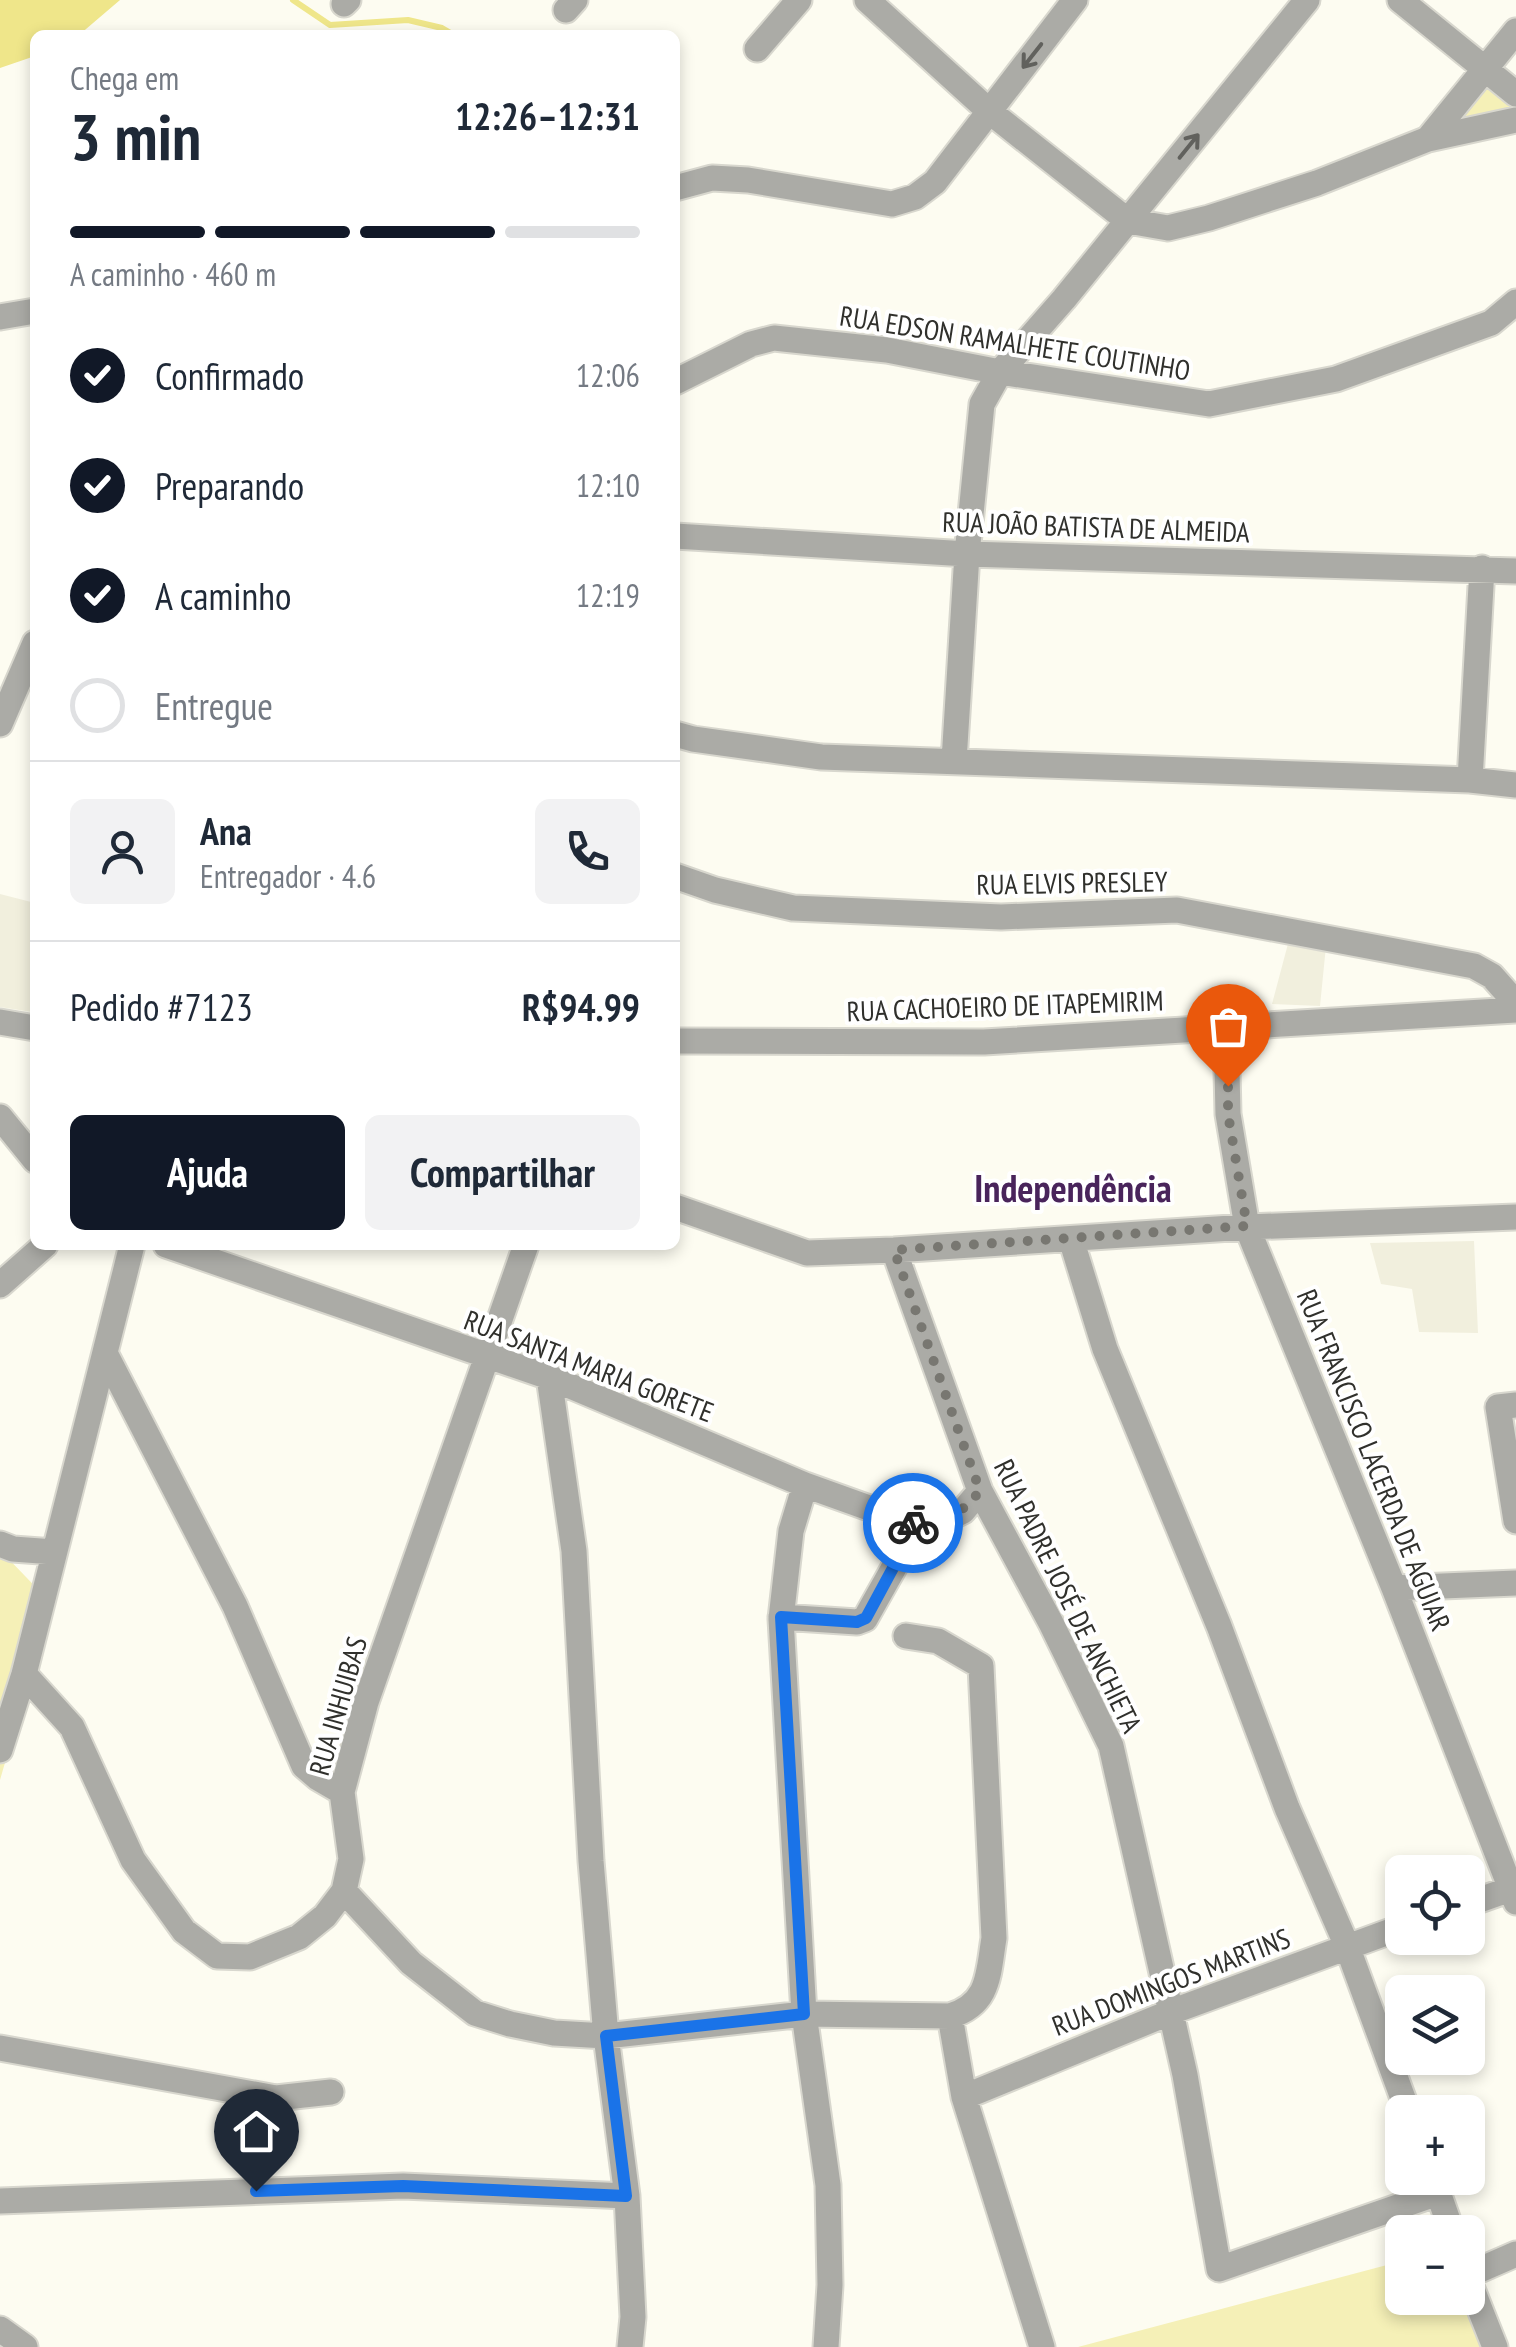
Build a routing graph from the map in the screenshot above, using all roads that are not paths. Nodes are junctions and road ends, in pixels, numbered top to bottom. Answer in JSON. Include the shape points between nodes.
{"nodes":[{"id":1,"x":799,"y":0,"type":"edge"},
{"id":2,"x":867,"y":0,"type":"edge"},
{"id":3,"x":1075,"y":0,"type":"edge"},
{"id":4,"x":1307,"y":0,"type":"edge"},
{"id":5,"x":1400,"y":0,"type":"edge"},
{"id":6,"x":1516,"y":31,"type":"edge"},
{"id":7,"x":757,"y":49,"type":"dead end"},
{"id":8,"x":1485,"y":70,"type":"junction"},
{"id":9,"x":1516,"y":94,"type":"edge"},
{"id":10,"x":989,"y":112,"type":"junction"},
{"id":11,"x":1516,"y":120,"type":"edge"},
{"id":12,"x":1428,"y":139,"type":"junction"},
{"id":13,"x":680,"y":187,"type":"edge"},
{"id":14,"x":1128,"y":222,"type":"junction"},
{"id":15,"x":1516,"y":302,"type":"edge"},
{"id":16,"x":30,"y":312,"type":"edge"},
{"id":17,"x":0,"y":317,"type":"edge"},
{"id":18,"x":1000,"y":372,"type":"junction"},
{"id":19,"x":680,"y":379,"type":"edge"},
{"id":20,"x":680,"y":536,"type":"edge"},
{"id":21,"x":967,"y":554,"type":"junction"},
{"id":22,"x":1482,"y":568,"type":"junction"},
{"id":23,"x":1516,"y":571,"type":"edge"},
{"id":24,"x":30,"y":655,"type":"edge"},
{"id":25,"x":0,"y":724,"type":"edge"},
{"id":26,"x":680,"y":735,"type":"edge"},
{"id":27,"x":954,"y":760,"type":"junction"},
{"id":28,"x":1470,"y":780,"type":"junction"},
{"id":29,"x":1516,"y":785,"type":"edge"},
{"id":30,"x":680,"y":878,"type":"edge"},
{"id":31,"x":1516,"y":1003,"type":"edge"},
{"id":32,"x":1516,"y":1010,"type":"edge"},
{"id":33,"x":0,"y":1022,"type":"edge"},
{"id":34,"x":30,"y":1027,"type":"edge"},
{"id":35,"x":1226,"y":1028,"type":"junction"},
{"id":36,"x":680,"y":1041,"type":"edge"},
{"id":37,"x":0,"y":1117,"type":"edge"},
{"id":38,"x":30,"y":1154,"type":"edge"},
{"id":39,"x":680,"y":1209,"type":"edge"},
{"id":40,"x":1516,"y":1218,"type":"edge"},
{"id":41,"x":1247,"y":1226,"type":"junction"},
{"id":42,"x":1072,"y":1240,"type":"junction"},
{"id":43,"x":39,"y":1250,"type":"edge"},
{"id":44,"x":131,"y":1250,"type":"edge"},
{"id":45,"x":180,"y":1250,"type":"edge"},
{"id":46,"x":524,"y":1250,"type":"edge"},
{"id":47,"x":894,"y":1250,"type":"junction"},
{"id":48,"x":0,"y":1284,"type":"edge"},
{"id":49,"x":106,"y":1355,"type":"junction"},
{"id":50,"x":487,"y":1357,"type":"junction"},
{"id":51,"x":549,"y":1377,"type":"junction"},
{"id":52,"x":1507,"y":1406,"type":"edge"},
{"id":53,"x":805,"y":1485,"type":"junction"},
{"id":54,"x":980,"y":1491,"type":"junction"},
{"id":55,"x":1516,"y":1521,"type":"edge"},
{"id":56,"x":908,"y":1522,"type":"junction"},
{"id":57,"x":0,"y":1544,"type":"edge"},
{"id":58,"x":54,"y":1552,"type":"junction"},
{"id":59,"x":1516,"y":1583,"type":"edge"},
{"id":60,"x":1394,"y":1588,"type":"junction"},
{"id":61,"x":781,"y":1617,"type":"junction"},
{"id":62,"x":906,"y":1636,"type":"dead end"},
{"id":63,"x":24,"y":1674,"type":"junction"},
{"id":64,"x":0,"y":1750,"type":"edge"},
{"id":65,"x":342,"y":1792,"type":"junction"},
{"id":66,"x":344,"y":1892,"type":"junction"},
{"id":67,"x":1514,"y":1893,"type":"edge"},
{"id":68,"x":1485,"y":1900,"type":"edge"},
{"id":69,"x":1385,"y":1933,"type":"edge"},
{"id":70,"x":1346,"y":1946,"type":"junction"},
{"id":71,"x":1171,"y":2012,"type":"junction"},
{"id":72,"x":804,"y":2014,"type":"junction"},
{"id":73,"x":950,"y":2016,"type":"junction"},
{"id":74,"x":606,"y":2036,"type":"junction"},
{"id":75,"x":0,"y":2048,"type":"edge"},
{"id":76,"x":331,"y":2092,"type":"dead end"},
{"id":77,"x":1402,"y":2095,"type":"edge"},
{"id":78,"x":964,"y":2097,"type":"junction"},
{"id":79,"x":1409,"y":2195,"type":"edge"},
{"id":80,"x":626,"y":2196,"type":"junction"},
{"id":81,"x":0,"y":2201,"type":"edge"},
{"id":82,"x":1516,"y":2254,"type":"edge"},
{"id":83,"x":1485,"y":2269,"type":"edge"},
{"id":84,"x":1483,"y":2315,"type":"edge"},
{"id":85,"x":0,"y":2329,"type":"edge"},
{"id":86,"x":25,"y":2347,"type":"edge"},
{"id":87,"x":630,"y":2347,"type":"edge"},
{"id":88,"x":826,"y":2347,"type":"edge"},
{"id":89,"x":1042,"y":2347,"type":"edge"},
{"id":90,"x":1495,"y":2347,"type":"edge"}],
"edges":[{"from":1,"to":7,"type":"street"},
{"from":2,"to":10,"type":"street"},
{"from":3,"to":10,"type":"street","one_way":true},
{"from":14,"to":4,"type":"street","one_way":true},
{"from":5,"to":8,"type":"street"},
{"from":6,"to":8,"type":"street"},
{"from":8,"to":9,"type":"street"},
{"from":8,"to":12,"type":"street"},
{"from":10,"to":13,"type":"street","via":[[936,182],[916,198],[892,204],[748,180],[712,178]]},
{"from":10,"to":14,"type":"street"},
{"from":11,"to":12,"type":"street"},
{"from":12,"to":14,"type":"street","via":[[1209,218],[1168,228]]},
{"from":14,"to":18,"type":"street"},
{"from":15,"to":18,"type":"street","name":"RUA EDSON RAMALHETE COUTINHO","via":[[1491,323],[1336,379],[1209,404]]},
{"from":16,"to":17,"type":"street"},
{"from":18,"to":19,"type":"street","name":"RUA EDSON RAMALHETE COUTINHO","via":[[774,338]]},
{"from":18,"to":21,"type":"street","via":[[982,404]]},
{"from":20,"to":21,"type":"street","name":"RUA JOÃO BATISTA DE ALMEIDA"},
{"from":21,"to":22,"type":"street","name":"RUA JOÃO BATISTA DE ALMEIDA"},
{"from":21,"to":27,"type":"street"},
{"from":22,"to":23,"type":"street","name":"RUA JOÃO BATISTA DE ALMEIDA"},
{"from":22,"to":28,"type":"street"},
{"from":24,"to":25,"type":"street"},
{"from":26,"to":27,"type":"street","via":[[821,757]]},
{"from":27,"to":28,"type":"street"},
{"from":28,"to":29,"type":"street"},
{"from":30,"to":31,"type":"street","name":"RUA ELVIS PRESLEY","via":[[793,908],[1002,917],[1177,910],[1474,966]]},
{"from":32,"to":35,"type":"street","name":"RUA CACHOEIRO DE ITAPEMIRIM"},
{"from":33,"to":34,"type":"street"},
{"from":35,"to":36,"type":"street","name":"RUA CACHOEIRO DE ITAPEMIRIM","via":[[984,1042]]},
{"from":35,"to":41,"type":"street","name":"RUA FRANCISCO LACERDA DE AGUIAR","via":[[1228,1114]]},
{"from":37,"to":38,"type":"street"},
{"from":39,"to":47,"type":"street","via":[[807,1253]]},
{"from":40,"to":41,"type":"street"},
{"from":41,"to":42,"type":"street"},
{"from":41,"to":60,"type":"street","name":"RUA FRANCISCO LACERDA DE AGUIAR"},
{"from":42,"to":47,"type":"street"},
{"from":42,"to":70,"type":"street","via":[[1104,1349]]},
{"from":43,"to":48,"type":"street"},
{"from":44,"to":49,"type":"street"},
{"from":45,"to":50,"type":"street","name":"RUA SANTA MARIA GORETE"},
{"from":46,"to":50,"type":"street","name":"RUA INHUIBAS"},
{"from":47,"to":54,"type":"street","name":"RUA PADRE JOSÉ DE ANCHIETA"},
{"from":49,"to":58,"type":"street"},
{"from":49,"to":65,"type":"street","via":[[235,1606],[304,1766]]},
{"from":50,"to":51,"type":"street","name":"RUA SANTA MARIA GORETE"},
{"from":50,"to":65,"type":"street","name":"RUA INHUIBAS","via":[[366,1702]]},
{"from":51,"to":53,"type":"street","name":"RUA SANTA MARIA GORETE"},
{"from":51,"to":74,"type":"street","via":[[574,1551]]},
{"from":52,"to":55,"type":"street"},
{"from":53,"to":56,"type":"street","name":"RUA SANTA MARIA GORETE"},
{"from":53,"to":61,"type":"street","via":[[791,1531]]},
{"from":54,"to":56,"type":"street","name":"RUA SANTA MARIA GORETE","via":[[963,1511],[937,1524]]},
{"from":54,"to":71,"type":"street","name":"RUA PADRE JOSÉ DE ANCHIETA","via":[[1111,1746]]},
{"from":56,"to":61,"type":"street","via":[[900,1555],[866,1618]]},
{"from":57,"to":58,"type":"street"},
{"from":58,"to":63,"type":"street"},
{"from":59,"to":60,"type":"street"},
{"from":60,"to":67,"type":"street","name":"RUA FRANCISCO LACERDA DE AGUIAR"},
{"from":61,"to":72,"type":"street"},
{"from":62,"to":73,"type":"street","via":[[938,1641],[981,1666],[994,1938],[980,1998]]},
{"from":63,"to":64,"type":"street"},
{"from":63,"to":66,"type":"street","via":[[72,1727],[133,1860],[184,1931],[218,1956],[250,1957],[299,1936]]},
{"from":65,"to":66,"type":"street","name":"RUA INHUIBAS","via":[[351,1859]]},
{"from":66,"to":74,"type":"street","via":[[411,1963],[475,2013],[554,2033]]},
{"from":67,"to":68,"type":"street"},
{"from":69,"to":70,"type":"street","name":"RUA DOMINGOS MARTINS"},
{"from":70,"to":71,"type":"street","name":"RUA DOMINGOS MARTINS"},
{"from":70,"to":77,"type":"street"},
{"from":71,"to":78,"type":"street","name":"RUA DOMINGOS MARTINS"},
{"from":71,"to":79,"type":"street","name":"RUA PADRE JOSÉ DE ANCHIETA","via":[[1219,2269]]},
{"from":72,"to":73,"type":"street"},
{"from":72,"to":74,"type":"street"},
{"from":72,"to":88,"type":"street","via":[[828,2185]]},
{"from":73,"to":78,"type":"street"},
{"from":74,"to":80,"type":"street"},
{"from":75,"to":76,"type":"street","via":[[276,2098]]},
{"from":78,"to":89,"type":"street"},
{"from":80,"to":81,"type":"street","via":[[403,2186]]},
{"from":80,"to":87,"type":"street"},
{"from":82,"to":83,"type":"street"},
{"from":84,"to":90,"type":"street"},
{"from":85,"to":86,"type":"street"}]}
